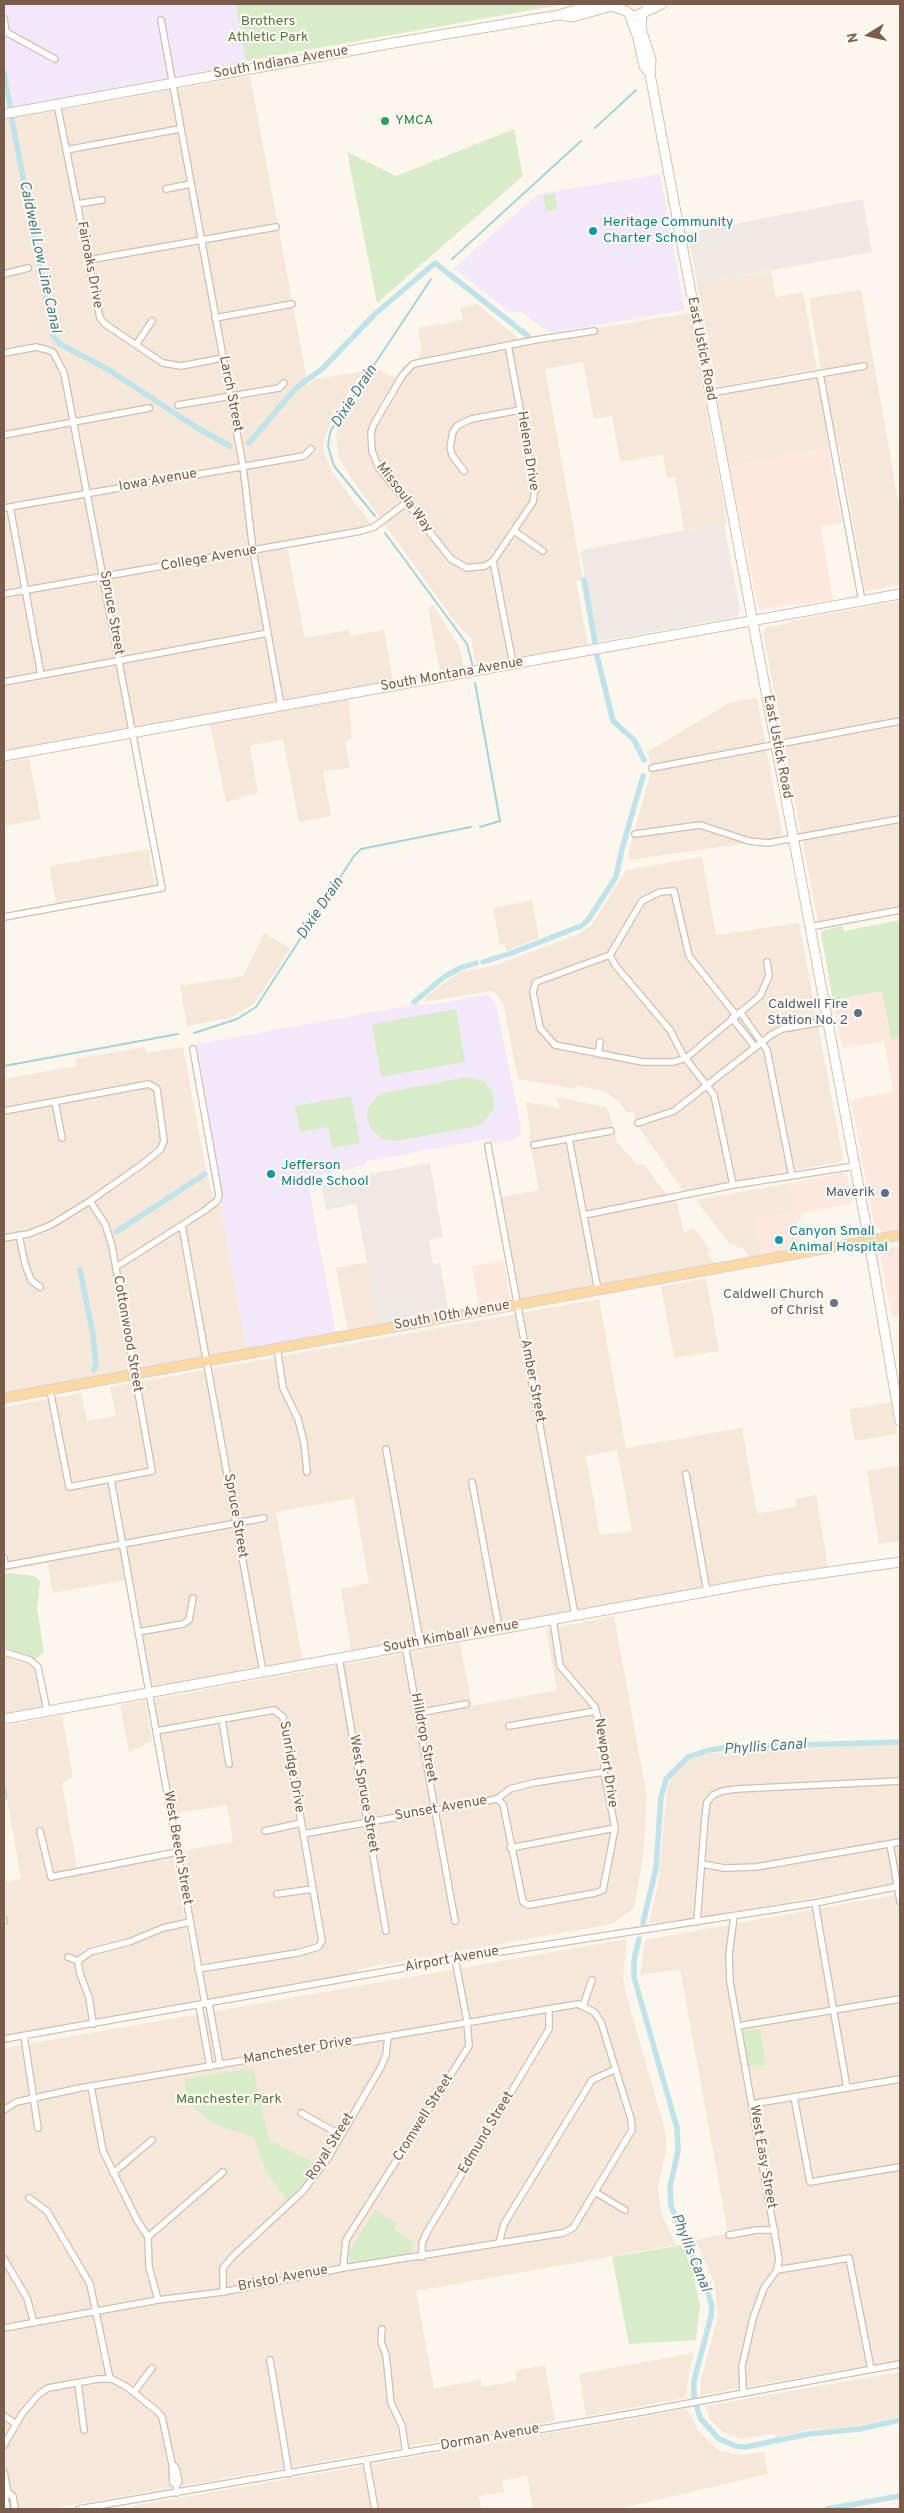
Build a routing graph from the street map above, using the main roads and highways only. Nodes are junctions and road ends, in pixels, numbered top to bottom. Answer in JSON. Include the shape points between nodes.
{"nodes":[{"id":1,"x":595,"y":4,"type":"edge"},
{"id":2,"x":662,"y":4,"type":"edge"},
{"id":3,"x":626,"y":9,"type":"edge"},
{"id":4,"x":645,"y":10,"type":"edge"},
{"id":5,"x":559,"y":15,"type":"junction"},
{"id":6,"x":650,"y":74,"type":"junction"},
{"id":7,"x":4,"y":114,"type":"edge"},
{"id":8,"x":900,"y":594,"type":"edge"},
{"id":9,"x":753,"y":621,"type":"junction"},
{"id":10,"x":4,"y":756,"type":"edge"},
{"id":11,"x":900,"y":1235,"type":"edge"},
{"id":12,"x":869,"y":1241,"type":"junction"},
{"id":13,"x":4,"y":1398,"type":"edge"},
{"id":14,"x":900,"y":1421,"type":"edge"},
{"id":15,"x":900,"y":1562,"type":"edge"},
{"id":16,"x":4,"y":1719,"type":"edge"}],
"edges":[{"from":1,"to":5,"type":"main road","name":"South Indiana Avenue"},
{"from":2,"to":4,"type":"main road"},
{"from":3,"to":4,"type":"main road","name":"South Indiana Avenue","via":[[635,15]]},
{"from":3,"to":5,"type":"main road","name":"South Indiana Avenue","via":[[611,6],[573,17]]},
{"from":3,"to":6,"type":"main road","name":"East Ustick Road","via":[[638,38],[644,66]]},
{"from":4,"to":6,"type":"main road","name":"East Ustick Road","via":[[641,29],[651,60]]},
{"from":5,"to":7,"type":"main road","name":"South Indiana Avenue"},
{"from":6,"to":9,"type":"main road","name":"East Ustick Road"},
{"from":8,"to":9,"type":"main road","name":"South Montana Avenue"},
{"from":9,"to":10,"type":"main road","name":"South Montana Avenue"},
{"from":9,"to":12,"type":"main road","name":"East Ustick Road"},
{"from":11,"to":12,"type":"main road","name":"South 10th Avenue"},
{"from":12,"to":13,"type":"main road","name":"South 10th Avenue"},
{"from":12,"to":14,"type":"main road","name":"East Ustick Road"},
{"from":15,"to":16,"type":"main road","name":"South Kimball Avenue","via":[[499,1628]]}]}
